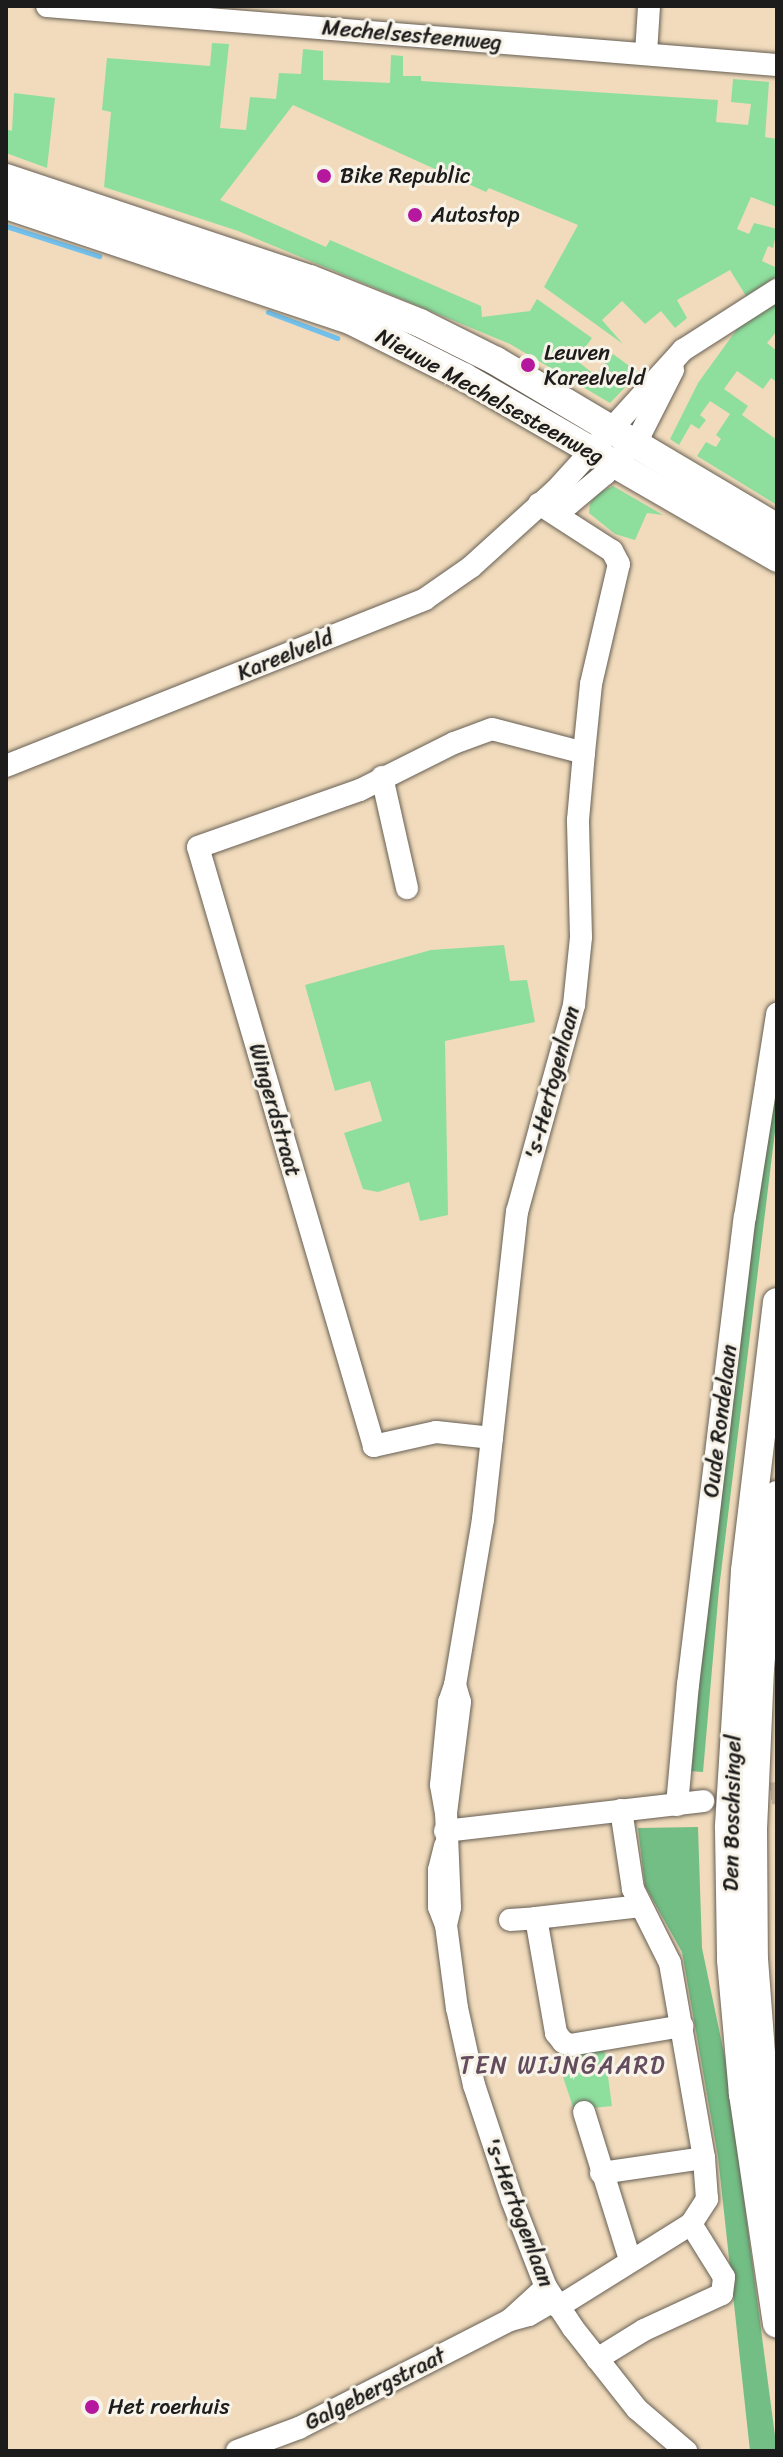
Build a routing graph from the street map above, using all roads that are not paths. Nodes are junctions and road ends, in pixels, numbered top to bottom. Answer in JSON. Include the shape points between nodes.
{"nodes":[{"id":1,"x":47,"y":6,"type":"edge"},
{"id":2,"x":649,"y":6,"type":"edge"},
{"id":3,"x":646,"y":53,"type":"junction"},
{"id":4,"x":777,"y":65,"type":"edge"},
{"id":5,"x":6,"y":178,"type":"edge"},
{"id":6,"x":6,"y":205,"type":"edge"},
{"id":7,"x":777,"y":290,"type":"edge"},
{"id":8,"x":622,"y":436,"type":"junction"},
{"id":9,"x":603,"y":458,"type":"junction"},
{"id":10,"x":539,"y":504,"type":"junction"},
{"id":11,"x":777,"y":528,"type":"edge"},
{"id":12,"x":630,"y":540,"type":"dead end"},
{"id":13,"x":777,"y":558,"type":"edge"},
{"id":14,"x":618,"y":570,"type":"junction"},
{"id":15,"x":584,"y":753,"type":"junction"},
{"id":16,"x":6,"y":766,"type":"edge"},
{"id":17,"x":382,"y":777,"type":"junction"},
{"id":18,"x":407,"y":888,"type":"dead end"},
{"id":19,"x":777,"y":1014,"type":"edge"},
{"id":20,"x":774,"y":1038,"type":"edge"},
{"id":21,"x":777,"y":1302,"type":"edge"},
{"id":22,"x":492,"y":1438,"type":"junction"},
{"id":23,"x":777,"y":1495,"type":"edge"},
{"id":24,"x":703,"y":1801,"type":"dead end"},
{"id":25,"x":677,"y":1805,"type":"junction"},
{"id":26,"x":621,"y":1810,"type":"junction"},
{"id":27,"x":445,"y":1830,"type":"junction"},
{"id":28,"x":641,"y":1906,"type":"junction"},
{"id":29,"x":536,"y":1918,"type":"junction"},
{"id":30,"x":510,"y":1920,"type":"dead end"},
{"id":31,"x":682,"y":2026,"type":"junction"},
{"id":32,"x":584,"y":2112,"type":"dead end"},
{"id":33,"x":704,"y":2158,"type":"junction"},
{"id":34,"x":601,"y":2173,"type":"junction"},
{"id":35,"x":777,"y":2203,"type":"edge"},
{"id":36,"x":691,"y":2224,"type":"junction"},
{"id":37,"x":630,"y":2260,"type":"junction"},
{"id":38,"x":552,"y":2299,"type":"junction"},
{"id":39,"x":777,"y":2323,"type":"edge"},
{"id":40,"x":597,"y":2359,"type":"junction"},
{"id":41,"x":237,"y":2451,"type":"edge"},
{"id":42,"x":686,"y":2451,"type":"edge"}],
"edges":[{"from":1,"to":3,"type":"street","name":"Mechelsesteenweg"},
{"from":2,"to":3,"type":"street"},
{"from":3,"to":4,"type":"street","name":"Mechelsesteenweg"},
{"from":5,"to":8,"type":"main road","name":"Nieuwe Mechelsesteenweg","via":[[310,279],[420,323]]},
{"from":6,"to":9,"type":"main road","name":"Nieuwe Mechelsesteenweg","via":[[352,321],[419,352]]},
{"from":7,"to":8,"type":"street","via":[[683,350]]},
{"from":8,"to":9,"type":"street"},
{"from":8,"to":11,"type":"main road","name":"Nieuwe Mechelsesteenweg"},
{"from":9,"to":10,"type":"street","via":[[569,504]]},
{"from":9,"to":13,"type":"main road","name":"Nieuwe Mechelsesteenweg"},
{"from":10,"to":14,"type":"street","via":[[612,551]]},
{"from":10,"to":16,"type":"street","name":"Kareelveld","via":[[471,567],[425,599]]},
{"from":12,"to":14,"type":"street","name":"'s-Hertogenlaan"},
{"from":14,"to":15,"type":"street","name":"'s-Hertogenlaan","via":[[591,684]]},
{"from":15,"to":17,"type":"street","name":"Wingerdstraat","via":[[492,729]]},
{"from":15,"to":22,"type":"street","name":"'s-Hertogenlaan","via":[[578,829],[581,937],[574,1005],[517,1212]]},
{"from":17,"to":18,"type":"street"},
{"from":17,"to":22,"type":"street","name":"Wingerdstraat","via":[[360,790],[198,847],[374,1446],[436,1432]]},
{"from":19,"to":20,"type":"street","name":"Oude Rondelaan"},
{"from":20,"to":25,"type":"street","name":"Oude Rondelaan","via":[[741,1248]]},
{"from":21,"to":39,"type":"main road","name":"Den Boschsingel","via":[[745,1571],[729,1828],[731,1960],[743,2094]]},
{"from":22,"to":27,"type":"street","name":"'s-Hertogenlaan","via":[[455,1685],[460,1702]]},
{"from":23,"to":35,"type":"main road","name":"Den Boschsingel","via":[[754,1766],[753,1930]]},
{"from":24,"to":25,"type":"street"},
{"from":25,"to":26,"type":"street"},
{"from":26,"to":27,"type":"street"},
{"from":26,"to":28,"type":"street","via":[[633,1889]]},
{"from":27,"to":38,"type":"street","name":"'s-Hertogenlaan","via":[[439,1907],[474,2085]]},
{"from":28,"to":29,"type":"street"},
{"from":28,"to":31,"type":"street","via":[[670,1963]]},
{"from":29,"to":30,"type":"street"},
{"from":29,"to":31,"type":"street","via":[[555,2028],[563,2042]]},
{"from":31,"to":33,"type":"street"},
{"from":32,"to":34,"type":"street"},
{"from":33,"to":34,"type":"street"},
{"from":33,"to":36,"type":"street","via":[[707,2199]]},
{"from":34,"to":37,"type":"street"},
{"from":36,"to":37,"type":"street"},
{"from":36,"to":40,"type":"street","via":[[724,2277],[722,2294],[644,2330]]},
{"from":37,"to":38,"type":"street"},
{"from":38,"to":40,"type":"street","name":"'s-Hertogenlaan"},
{"from":38,"to":41,"type":"street","name":"Galgebergstraat","via":[[299,2428]]},
{"from":40,"to":42,"type":"street","name":"'s-Hertogenlaan","via":[[637,2409]]}]}
